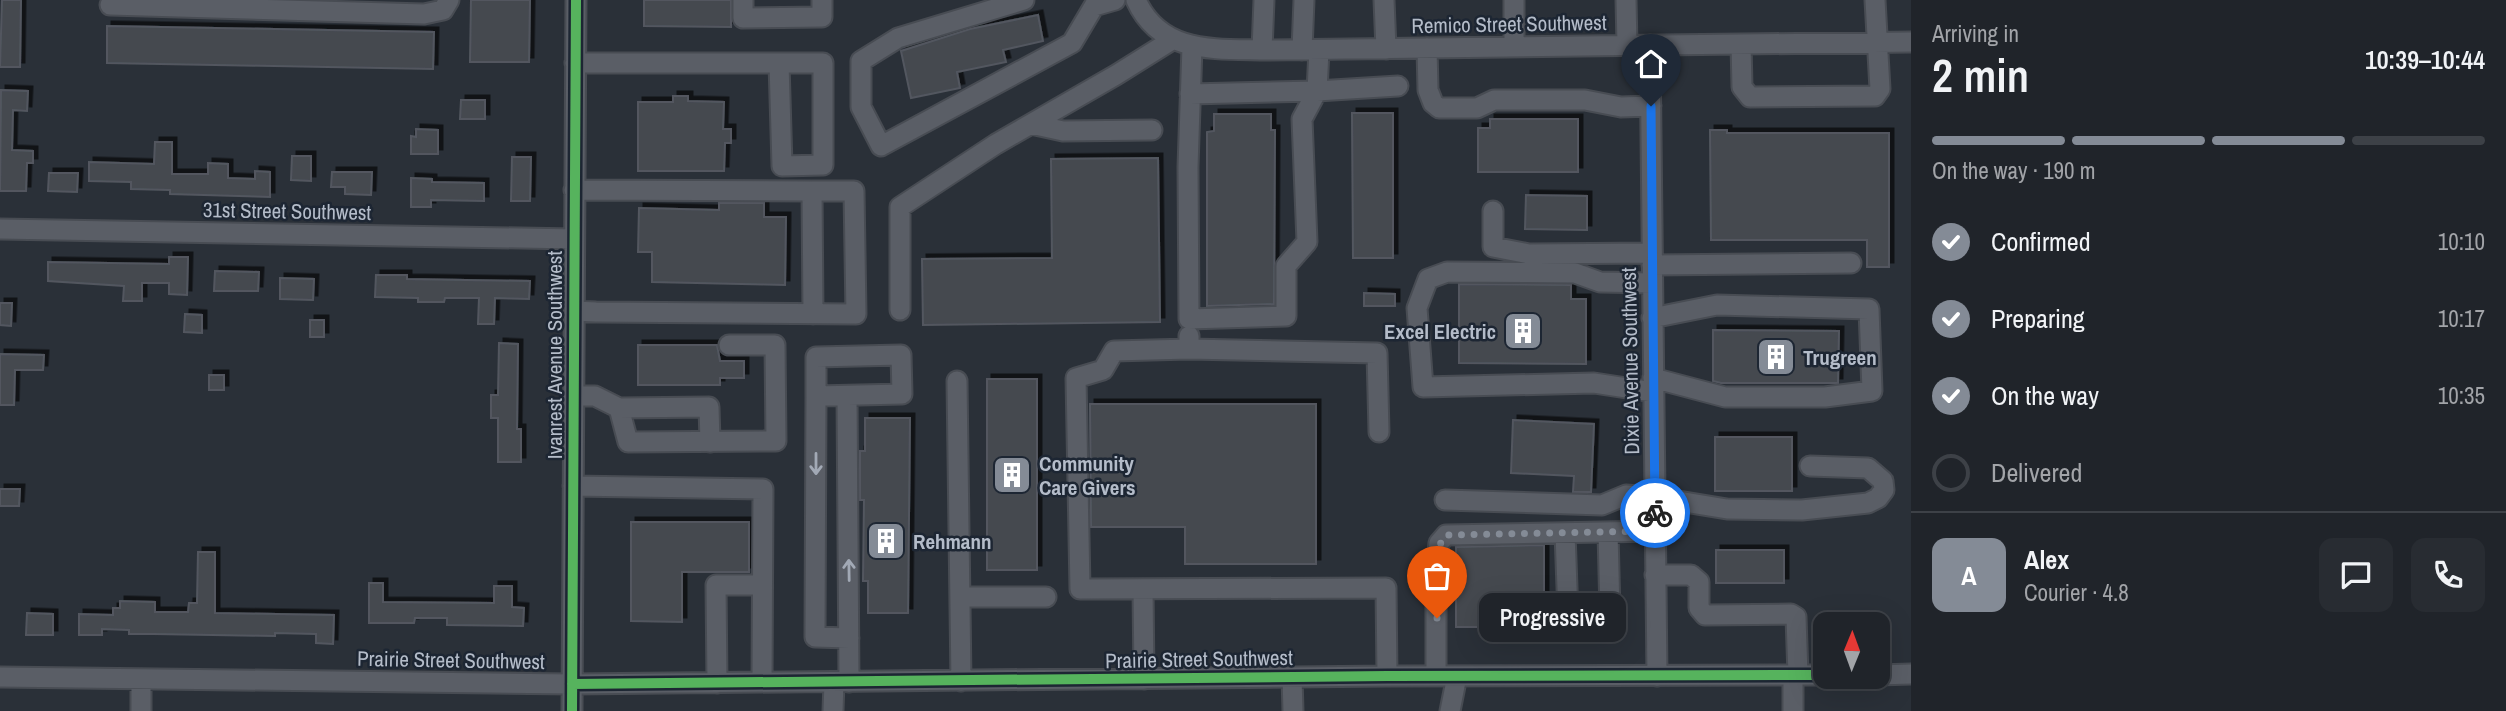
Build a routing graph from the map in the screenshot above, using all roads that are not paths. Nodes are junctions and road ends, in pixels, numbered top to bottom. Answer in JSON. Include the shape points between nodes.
{"nodes":[{"id":1,"x":449,"y":0,"type":"edge"},
{"id":2,"x":576,"y":0,"type":"edge"},
{"id":3,"x":743,"y":0,"type":"edge"},
{"id":4,"x":822,"y":0,"type":"edge"},
{"id":5,"x":1024,"y":0,"type":"edge"},
{"id":6,"x":1115,"y":0,"type":"edge"},
{"id":7,"x":1136,"y":0,"type":"edge"},
{"id":8,"x":1264,"y":0,"type":"edge"},
{"id":9,"x":1304,"y":0,"type":"edge"},
{"id":10,"x":1384,"y":0,"type":"edge"},
{"id":11,"x":1514,"y":0,"type":"edge"},
{"id":12,"x":1626,"y":0,"type":"edge"},
{"id":13,"x":1875,"y":0,"type":"edge"},
{"id":14,"x":1089,"y":3,"type":"edge"},
{"id":15,"x":110,"y":5,"type":"dead end"},
{"id":16,"x":1172,"y":40,"type":"junction"},
{"id":17,"x":1911,"y":41,"type":"edge"},
{"id":18,"x":1876,"y":42,"type":"junction"},
{"id":19,"x":1741,"y":44,"type":"junction"},
{"id":20,"x":1650,"y":45,"type":"junction"},
{"id":21,"x":1192,"y":46,"type":"junction"},
{"id":22,"x":1627,"y":46,"type":"junction"},
{"id":23,"x":1514,"y":47,"type":"junction"},
{"id":24,"x":1427,"y":48,"type":"junction"},
{"id":25,"x":1386,"y":49,"type":"junction"},
{"id":26,"x":1262,"y":50,"type":"junction"},
{"id":27,"x":1311,"y":50,"type":"junction"},
{"id":28,"x":575,"y":63,"type":"junction"},
{"id":29,"x":779,"y":63,"type":"junction"},
{"id":30,"x":1398,"y":86,"type":"dead end"},
{"id":31,"x":1317,"y":91,"type":"junction"},
{"id":32,"x":1190,"y":94,"type":"junction"},
{"id":33,"x":1651,"y":106,"type":"junction"},
{"id":34,"x":1031,"y":124,"type":"junction"},
{"id":35,"x":1152,"y":130,"type":"dead end"},
{"id":36,"x":574,"y":190,"type":"junction"},
{"id":37,"x":812,"y":191,"type":"junction"},
{"id":38,"x":1493,"y":211,"type":"dead end"},
{"id":39,"x":0,"y":229,"type":"edge"},
{"id":40,"x":574,"y":239,"type":"junction"},
{"id":41,"x":1851,"y":263,"type":"dead end"},
{"id":42,"x":1652,"y":267,"type":"junction"},
{"id":43,"x":900,"y":310,"type":"dead end"},
{"id":44,"x":574,"y":311,"type":"junction"},
{"id":45,"x":813,"y":314,"type":"junction"},
{"id":46,"x":1652,"y":318,"type":"junction"},
{"id":47,"x":1189,"y":319,"type":"junction"},
{"id":48,"x":729,"y":345,"type":"dead end"},
{"id":49,"x":1189,"y":349,"type":"junction"},
{"id":50,"x":957,"y":381,"type":"dead end"},
{"id":51,"x":1653,"y":385,"type":"junction"},
{"id":52,"x":573,"y":396,"type":"junction"},
{"id":53,"x":816,"y":396,"type":"junction"},
{"id":54,"x":847,"y":396,"type":"junction"},
{"id":55,"x":619,"y":408,"type":"junction"},
{"id":56,"x":1379,"y":432,"type":"dead end"},
{"id":57,"x":710,"y":442,"type":"junction"},
{"id":58,"x":1810,"y":466,"type":"dead end"},
{"id":59,"x":573,"y":486,"type":"junction"},
{"id":60,"x":1654,"y":497,"type":"junction"},
{"id":61,"x":1445,"y":500,"type":"dead end"},
{"id":62,"x":1655,"y":531,"type":"junction"},
{"id":63,"x":1608,"y":532,"type":"junction"},
{"id":64,"x":1565,"y":533,"type":"junction"},
{"id":65,"x":1656,"y":575,"type":"junction"},
{"id":66,"x":762,"y":586,"type":"junction"},
{"id":67,"x":1143,"y":589,"type":"junction"},
{"id":68,"x":960,"y":597,"type":"junction"},
{"id":69,"x":1046,"y":597,"type":"dead end"},
{"id":70,"x":849,"y":638,"type":"junction"},
{"id":71,"x":1911,"y":674,"type":"edge"},
{"id":72,"x":1796,"y":675,"type":"junction"},
{"id":73,"x":1813,"y":675,"type":"edge"},
{"id":74,"x":1890,"y":675,"type":"edge"},
{"id":75,"x":1387,"y":676,"type":"junction"},
{"id":76,"x":1436,"y":676,"type":"junction"},
{"id":77,"x":1457,"y":676,"type":"junction"},
{"id":78,"x":1657,"y":676,"type":"junction"},
{"id":79,"x":0,"y":677,"type":"edge"},
{"id":80,"x":1292,"y":677,"type":"junction"},
{"id":81,"x":141,"y":679,"type":"junction"},
{"id":82,"x":1144,"y":679,"type":"junction"},
{"id":83,"x":961,"y":681,"type":"junction"},
{"id":84,"x":762,"y":682,"type":"junction"},
{"id":85,"x":842,"y":682,"type":"junction"},
{"id":86,"x":717,"y":683,"type":"junction"},
{"id":87,"x":572,"y":684,"type":"junction"},
{"id":88,"x":141,"y":711,"type":"edge"},
{"id":89,"x":572,"y":711,"type":"edge"},
{"id":90,"x":833,"y":711,"type":"edge"},
{"id":91,"x":1293,"y":711,"type":"edge"},
{"id":92,"x":1450,"y":711,"type":"edge"},
{"id":93,"x":1793,"y":711,"type":"edge"}],
"edges":[{"from":1,"to":15,"type":"street","via":[[443,10],[424,13]]},
{"from":2,"to":28,"type":"street","name":"Ivanrest Avenue Southwest"},
{"from":3,"to":4,"type":"street","via":[[743,18],[822,17]]},
{"from":5,"to":14,"type":"street","via":[[898,38],[861,61],[861,107],[881,146],[1072,43]]},
{"from":6,"to":14,"type":"street"},
{"from":7,"to":16,"type":"street","name":"Remico Street Southwest"},
{"from":8,"to":26,"type":"street"},
{"from":9,"to":27,"type":"street"},
{"from":10,"to":25,"type":"street"},
{"from":11,"to":23,"type":"street"},
{"from":12,"to":22,"type":"street"},
{"from":13,"to":18,"type":"street"},
{"from":16,"to":21,"type":"street","name":"Remico Street Southwest"},
{"from":16,"to":34,"type":"street"},
{"from":17,"to":18,"type":"street","name":"Remico Street Southwest"},
{"from":18,"to":19,"type":"street","name":"Remico Street Southwest"},
{"from":18,"to":19,"type":"street","via":[[1880,89],[1875,96],[1750,97],[1742,87]]},
{"from":19,"to":20,"type":"street","name":"Remico Street Southwest"},
{"from":20,"to":22,"type":"street","name":"Remico Street Southwest"},
{"from":20,"to":33,"type":"street","name":"Dixie Avenue Southwest"},
{"from":21,"to":26,"type":"street","name":"Remico Street Southwest"},
{"from":21,"to":32,"type":"street"},
{"from":22,"to":23,"type":"street","name":"Remico Street Southwest"},
{"from":23,"to":24,"type":"street","name":"Remico Street Southwest"},
{"from":24,"to":25,"type":"street","name":"Remico Street Southwest"},
{"from":24,"to":33,"type":"street","via":[[1428,90],[1439,108],[1477,108],[1494,100],[1586,100],[1621,107]]},
{"from":25,"to":27,"type":"street","name":"Remico Street Southwest"},
{"from":26,"to":27,"type":"street","name":"Remico Street Southwest"},
{"from":27,"to":31,"type":"street"},
{"from":28,"to":29,"type":"street"},
{"from":28,"to":36,"type":"street","name":"Ivanrest Avenue Southwest"},
{"from":29,"to":29,"type":"street","via":[[823,63],[823,164],[782,166]]},
{"from":30,"to":31,"type":"street"},
{"from":31,"to":32,"type":"street"},
{"from":31,"to":47,"type":"street","via":[[1302,119],[1307,242],[1286,266],[1286,316]]},
{"from":32,"to":47,"type":"street"},
{"from":33,"to":42,"type":"street","name":"Dixie Avenue Southwest"},
{"from":34,"to":35,"type":"street","via":[[1063,131]]},
{"from":34,"to":43,"type":"street","via":[[900,207]]},
{"from":36,"to":37,"type":"street"},
{"from":36,"to":40,"type":"street","name":"Ivanrest Avenue Southwest"},
{"from":37,"to":45,"type":"street"},
{"from":37,"to":45,"type":"street","via":[[854,191],[856,314]]},
{"from":38,"to":42,"type":"street","via":[[1493,247]]},
{"from":39,"to":40,"type":"street","name":"31st Street Southwest"},
{"from":40,"to":44,"type":"street","name":"Ivanrest Avenue Southwest"},
{"from":41,"to":42,"type":"street"},
{"from":42,"to":46,"type":"street","name":"Dixie Avenue Southwest"},
{"from":42,"to":51,"type":"street","via":[[1600,282],[1575,273],[1447,272],[1428,279],[1417,308],[1423,387]]},
{"from":44,"to":45,"type":"street"},
{"from":44,"to":52,"type":"street","name":"Ivanrest Avenue Southwest"},
{"from":46,"to":51,"type":"street","name":"Dixie Avenue Southwest"},
{"from":46,"to":51,"type":"street","via":[[1717,305],[1869,309],[1872,391],[1825,397],[1725,397]]},
{"from":47,"to":49,"type":"street"},
{"from":48,"to":57,"type":"street","via":[[775,345],[775,441]]},
{"from":49,"to":56,"type":"street","via":[[1377,353]]},
{"from":49,"to":67,"type":"street","via":[[1114,351],[1103,370],[1076,378],[1080,589]]},
{"from":50,"to":68,"type":"street"},
{"from":51,"to":60,"type":"street","name":"Dixie Avenue Southwest"},
{"from":52,"to":55,"type":"street","via":[[595,396]]},
{"from":52,"to":59,"type":"street","name":"Ivanrest Avenue Southwest"},
{"from":53,"to":54,"type":"street"},
{"from":53,"to":54,"type":"street","via":[[816,356],[901,355],[902,394]]},
{"from":53,"to":70,"type":"street","one_way":true,"via":[[815,637]]},
{"from":70,"to":54,"type":"street","one_way":true},
{"from":55,"to":57,"type":"street","via":[[628,442]]},
{"from":55,"to":57,"type":"street","via":[[709,407]]},
{"from":58,"to":60,"type":"street","via":[[1868,468],[1883,481],[1884,491],[1868,503],[1802,510],[1727,509]]},
{"from":59,"to":66,"type":"street","via":[[763,489]]},
{"from":59,"to":87,"type":"street","name":"Ivanrest Avenue Southwest"},
{"from":60,"to":61,"type":"street","via":[[1626,495],[1602,505]]},
{"from":60,"to":62,"type":"street","name":"Dixie Avenue Southwest"},
{"from":62,"to":63,"type":"street"},
{"from":62,"to":65,"type":"street","name":"Dixie Avenue Southwest"},
{"from":63,"to":64,"type":"street"},
{"from":63,"to":64,"type":"street","via":[[1611,613],[1572,618],[1567,615]]},
{"from":64,"to":76,"type":"street","via":[[1446,535],[1439,543],[1436,567]]},
{"from":65,"to":72,"type":"street","via":[[1691,575],[1699,582],[1699,608],[1705,615],[1796,617]]},
{"from":65,"to":78,"type":"street","name":"Dixie Avenue Southwest"},
{"from":66,"to":84,"type":"street"},
{"from":66,"to":86,"type":"street","via":[[716,585]]},
{"from":67,"to":75,"type":"street","via":[[1386,588]]},
{"from":67,"to":82,"type":"street"},
{"from":68,"to":69,"type":"street"},
{"from":68,"to":83,"type":"street"},
{"from":70,"to":85,"type":"street"},
{"from":71,"to":74,"type":"street"},
{"from":72,"to":73,"type":"street","name":"Prairie Street Southwest"},
{"from":72,"to":78,"type":"street","name":"Prairie Street Southwest"},
{"from":72,"to":93,"type":"street"},
{"from":75,"to":76,"type":"street","name":"Prairie Street Southwest"},
{"from":75,"to":80,"type":"street","name":"Prairie Street Southwest"},
{"from":76,"to":77,"type":"street","name":"Prairie Street Southwest"},
{"from":77,"to":78,"type":"street","name":"Prairie Street Southwest"},
{"from":77,"to":92,"type":"street"},
{"from":79,"to":81,"type":"street","name":"Prairie Street Southwest"},
{"from":80,"to":82,"type":"street","name":"Prairie Street Southwest"},
{"from":80,"to":91,"type":"street"},
{"from":81,"to":87,"type":"street","name":"Prairie Street Southwest"},
{"from":81,"to":88,"type":"street"},
{"from":82,"to":83,"type":"street","name":"Prairie Street Southwest"},
{"from":83,"to":85,"type":"street","name":"Prairie Street Southwest"},
{"from":84,"to":85,"type":"street","name":"Prairie Street Southwest"},
{"from":84,"to":86,"type":"street","name":"Prairie Street Southwest"},
{"from":85,"to":90,"type":"street"},
{"from":86,"to":87,"type":"street","name":"Prairie Street Southwest"},
{"from":87,"to":89,"type":"street","name":"Ivanrest Avenue Southwest"}]}
